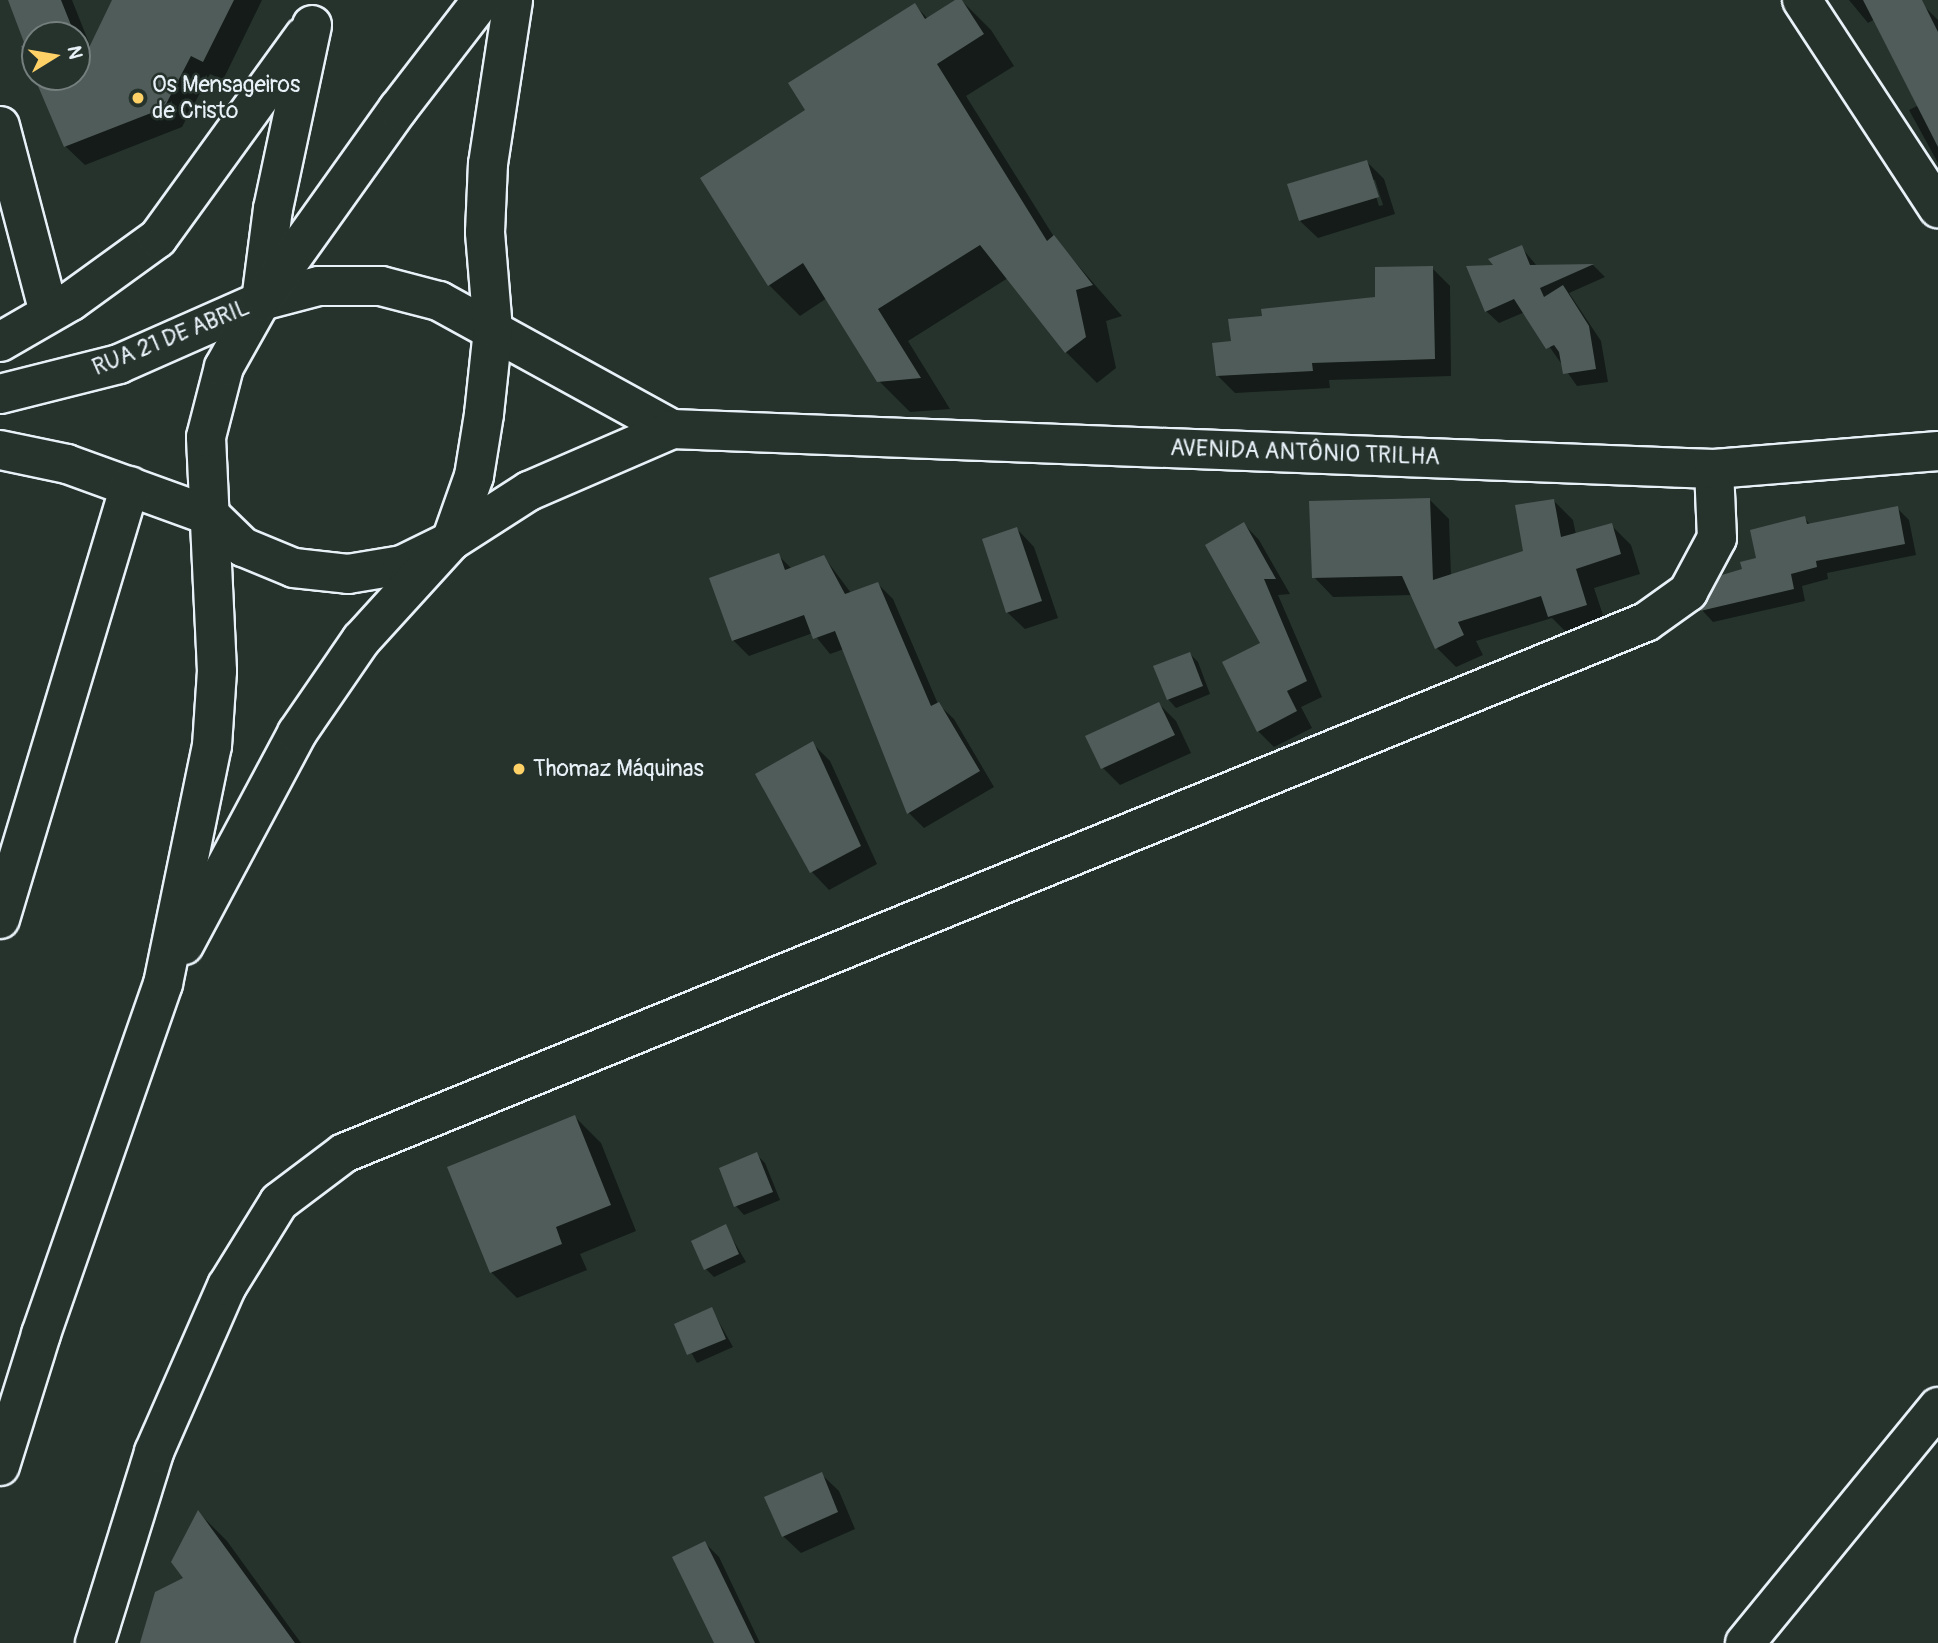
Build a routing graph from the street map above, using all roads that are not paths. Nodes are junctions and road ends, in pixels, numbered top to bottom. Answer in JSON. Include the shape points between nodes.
{"nodes":[{"id":1,"x":482,"y":0,"type":"edge"},
{"id":2,"x":513,"y":0,"type":"edge"},
{"id":3,"x":1801,"y":0,"type":"edge"},
{"id":4,"x":317,"y":12,"type":"edge"},
{"id":5,"x":0,"y":126,"type":"edge"},
{"id":6,"x":1938,"y":208,"type":"edge"},
{"id":7,"x":261,"y":301,"type":"junction"},
{"id":8,"x":49,"y":313,"type":"junction"},
{"id":9,"x":493,"y":330,"type":"junction"},
{"id":10,"x":0,"y":342,"type":"edge"},
{"id":11,"x":0,"y":394,"type":"edge"},
{"id":12,"x":672,"y":429,"type":"junction"},
{"id":13,"x":0,"y":450,"type":"edge"},
{"id":14,"x":1938,"y":451,"type":"edge"},
{"id":15,"x":1714,"y":469,"type":"junction"},
{"id":16,"x":130,"y":486,"type":"junction"},
{"id":17,"x":211,"y":516,"type":"junction"},
{"id":18,"x":451,"y":541,"type":"junction"},
{"id":19,"x":0,"y":919,"type":"edge"},
{"id":20,"x":163,"y":984,"type":"junction"},
{"id":21,"x":1938,"y":1407,"type":"edge"},
{"id":22,"x":0,"y":1465,"type":"edge"},
{"id":23,"x":95,"y":1643,"type":"edge"},
{"id":24,"x":1745,"y":1643,"type":"edge"}],
"edges":[{"from":1,"to":7,"type":"main road"},
{"from":2,"to":9,"type":"main road","via":[[488,164],[485,232]]},
{"from":3,"to":6,"type":"main road"},
{"from":4,"to":7,"type":"main road","via":[[272,209]]},
{"from":4,"to":8,"type":"main road","via":[[158,238]]},
{"from":5,"to":8,"type":"main road"},
{"from":7,"to":9,"type":"main road","name":"RUA 21 DE ABRIL","via":[[319,286],[381,286],[439,301]]},
{"from":7,"to":11,"type":"main road","name":"RUA 21 DE ABRIL","via":[[119,364]]},
{"from":7,"to":17,"type":"main road","via":[[225,367],[206,437]]},
{"from":8,"to":10,"type":"main road"},
{"from":9,"to":12,"type":"main road","name":"AVENIDA ANTÔNIO TRILHA"},
{"from":9,"to":18,"type":"main road","via":[[474,476]]},
{"from":12,"to":15,"type":"main road","name":"AVENIDA ANTÔNIO TRILHA"},
{"from":12,"to":18,"type":"main road","name":"AVENIDA ANTÔNIO TRILHA","via":[[529,491]]},
{"from":13,"to":16,"type":"main road","via":[[67,464]]},
{"from":14,"to":15,"type":"main road","name":"AVENIDA ANTÔNIO TRILHA"},
{"from":15,"to":23,"type":"main road","via":[[1717,538],[1688,592],[1646,622],[344,1153],[279,1202],[227,1286],[154,1452]]},
{"from":16,"to":17,"type":"main road"},
{"from":16,"to":19,"type":"main road"},
{"from":17,"to":18,"type":"main road","via":[[243,547],[294,568],[348,574],[402,565]]},
{"from":17,"to":20,"type":"main road","via":[[217,671],[212,746]]},
{"from":18,"to":20,"type":"main road","via":[[361,640],[297,733]]},
{"from":20,"to":22,"type":"main road"},
{"from":21,"to":24,"type":"main road"}]}
